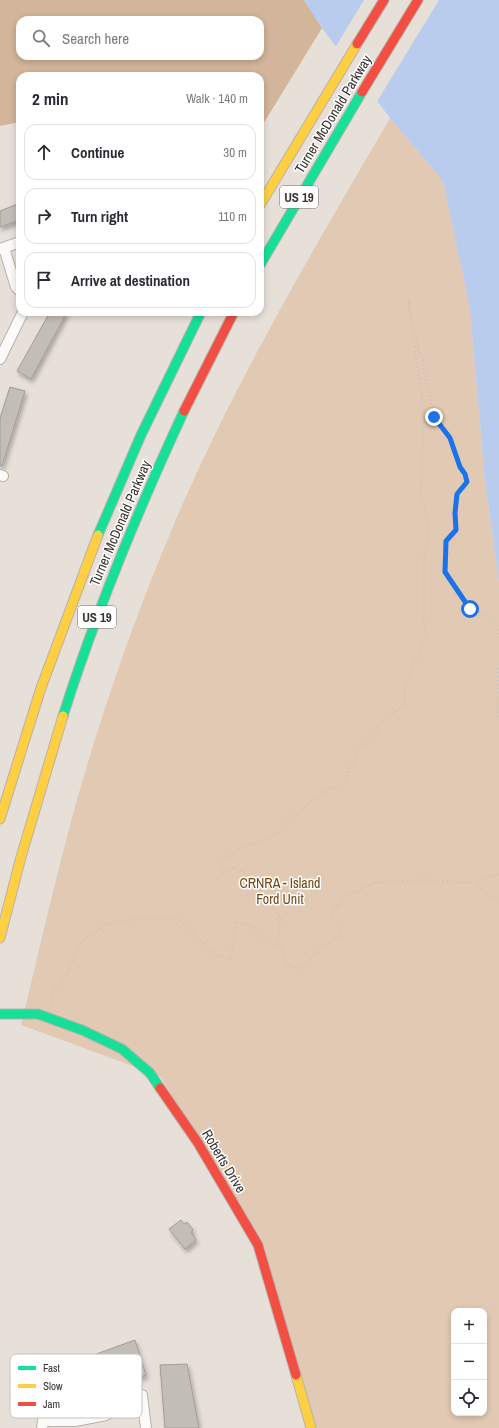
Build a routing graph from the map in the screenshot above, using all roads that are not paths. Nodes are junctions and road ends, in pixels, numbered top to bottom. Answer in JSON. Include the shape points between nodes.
{"nodes":[{"id":1,"x":384,"y":0,"type":"edge"},
{"id":2,"x":418,"y":0,"type":"edge"},
{"id":3,"x":264,"y":198,"type":"edge"},
{"id":4,"x":16,"y":244,"type":"edge"},
{"id":5,"x":2,"y":249,"type":"edge"},
{"id":6,"x":264,"y":258,"type":"edge"},
{"id":7,"x":16,"y":287,"type":"edge"},
{"id":8,"x":21,"y":316,"type":"edge"},
{"id":9,"x":199,"y":316,"type":"edge"},
{"id":10,"x":232,"y":316,"type":"edge"},
{"id":11,"x":0,"y":359,"type":"edge"},
{"id":12,"x":0,"y":819,"type":"edge"},
{"id":13,"x":0,"y":938,"type":"edge"},
{"id":14,"x":0,"y":1014,"type":"edge"},
{"id":15,"x":142,"y":1395,"type":"edge"},
{"id":16,"x":85,"y":1418,"type":"edge"},
{"id":17,"x":42,"y":1428,"type":"edge"},
{"id":18,"x":146,"y":1428,"type":"edge"},
{"id":19,"x":311,"y":1428,"type":"edge"}],
"edges":[{"from":1,"to":3,"type":"main road","name":"Turner McDonald Parkway","number":"US 19"},
{"from":2,"to":6,"type":"main road","name":"Turner McDonald Parkway","number":"US 19"},
{"from":4,"to":5,"type":"street"},
{"from":5,"to":7,"type":"street"},
{"from":8,"to":11,"type":"street"},
{"from":9,"to":12,"type":"main road","name":"Turner McDonald Parkway","number":"US 19","via":[[141,435],[84,568],[44,676]]},
{"from":10,"to":13,"type":"main road","name":"Turner McDonald Parkway","number":"US 19","via":[[173,435],[101,606],[44,772]]},
{"from":14,"to":19,"type":"main road","name":"Roberts Drive","via":[[38,1014],[82,1030],[122,1049],[150,1073],[190,1131],[258,1245]]},
{"from":15,"to":18,"type":"street"},
{"from":16,"to":17,"type":"street","via":[[43,1420]]}]}
